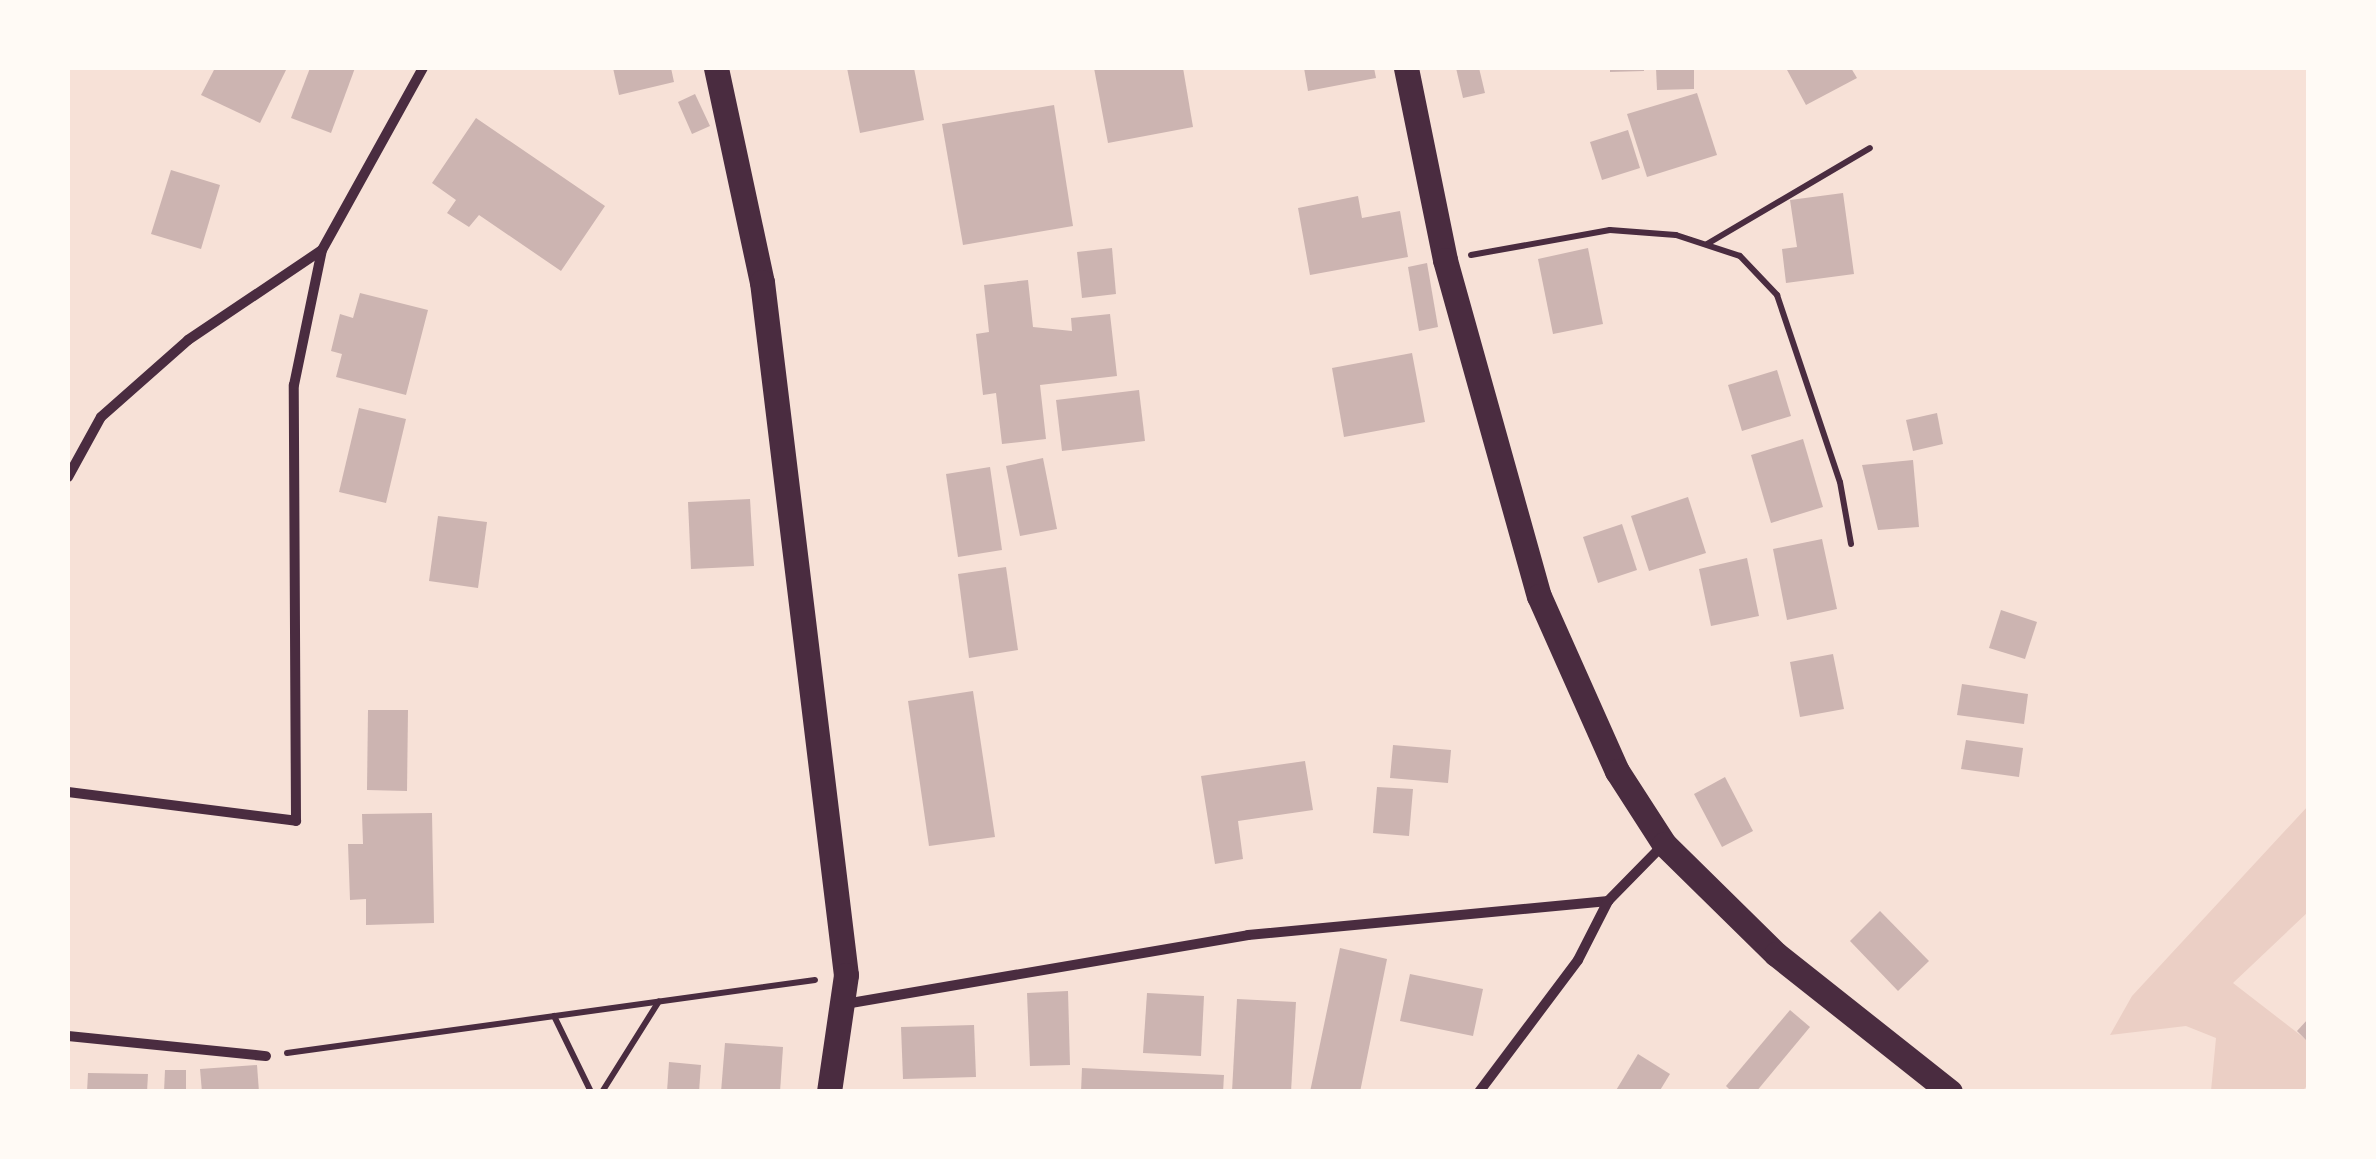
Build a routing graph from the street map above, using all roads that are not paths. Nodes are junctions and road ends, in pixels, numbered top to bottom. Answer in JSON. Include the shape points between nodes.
{"nodes":[{"id":1,"x":423,"y":68,"type":"edge"},
{"id":2,"x":716,"y":68,"type":"edge"},
{"id":3,"x":1406,"y":68,"type":"edge"},
{"id":4,"x":322,"y":250,"type":"junction"},
{"id":5,"x":68,"y":477,"type":"edge"},
{"id":6,"x":68,"y":792,"type":"edge"},
{"id":7,"x":1664,"y":844,"type":"junction"},
{"id":8,"x":1608,"y":901,"type":"junction"},
{"id":9,"x":845,"y":1004,"type":"junction"},
{"id":10,"x":68,"y":1036,"type":"edge"},
{"id":11,"x":266,"y":1056,"type":"road end"},
{"id":12,"x":829,"y":1092,"type":"edge"},
{"id":13,"x":1479,"y":1092,"type":"edge"},
{"id":14,"x":1950,"y":1092,"type":"edge"}],
"edges":[{"from":1,"to":4,"type":"street"},
{"from":2,"to":9,"type":"main road","via":[[762,282]]},
{"from":3,"to":7,"type":"main road","via":[[1445,260],[1539,596],[1617,771]]},
{"from":4,"to":5,"type":"street","via":[[188,340],[115,404]]},
{"from":4,"to":6,"type":"street","via":[[294,386],[296,821]]},
{"from":7,"to":8,"type":"street"},
{"from":7,"to":14,"type":"main road","via":[[1776,954]]},
{"from":8,"to":9,"type":"street","via":[[1248,936]]},
{"from":8,"to":13,"type":"street","via":[[1578,960]]},
{"from":9,"to":12,"type":"main road"},
{"from":10,"to":11,"type":"street"}]}
